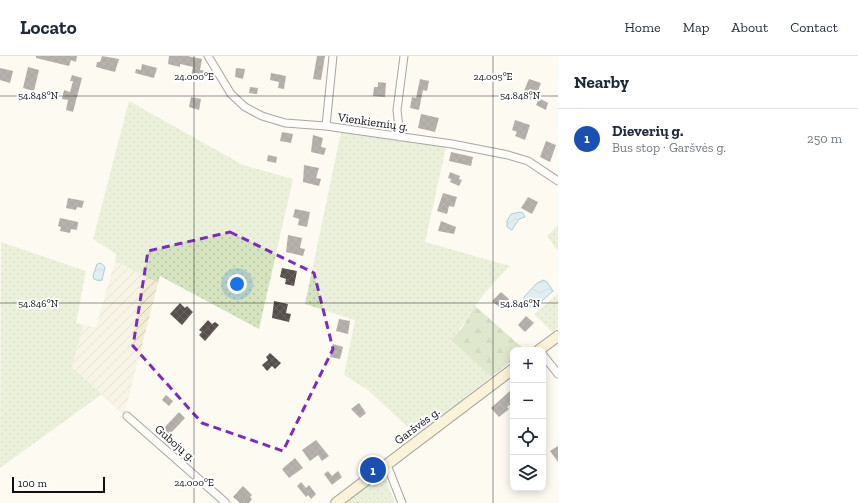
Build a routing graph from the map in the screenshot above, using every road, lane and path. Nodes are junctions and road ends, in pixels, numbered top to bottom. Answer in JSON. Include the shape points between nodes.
{"nodes":[{"id":1,"x":208,"y":56,"type":"edge"},
{"id":2,"x":334,"y":56,"type":"edge"},
{"id":3,"x":404,"y":56,"type":"edge"},
{"id":4,"x":326,"y":126,"type":"junction"},
{"id":5,"x":400,"y":137,"type":"junction"},
{"id":6,"x":558,"y":181,"type":"edge"},
{"id":7,"x":558,"y":336,"type":"edge"},
{"id":8,"x":543,"y":347,"type":"edge"},
{"id":9,"x":546,"y":359,"type":"edge"},
{"id":10,"x":510,"y":371,"type":"edge"},
{"id":11,"x":558,"y":374,"type":"edge"},
{"id":12,"x":127,"y":416,"type":"dead end"},
{"id":13,"x":387,"y":465,"type":"junction"},
{"id":14,"x":226,"y":503,"type":"edge"},
{"id":15,"x":336,"y":503,"type":"edge"},
{"id":16,"x":402,"y":503,"type":"edge"}],
"edges":[{"from":1,"to":4,"type":"street","name":"Vienkiemių g.","via":[[231,94],[244,107],[262,116],[286,123]]},
{"from":2,"to":4,"type":"street"},
{"from":3,"to":5,"type":"street","via":[[397,110]]},
{"from":4,"to":5,"type":"street","name":"Vienkiemių g."},
{"from":5,"to":6,"type":"street","name":"Vienkiemių g.","via":[[508,155],[528,161]]},
{"from":7,"to":8,"type":"main road"},
{"from":9,"to":11,"type":"street"},
{"from":10,"to":13,"type":"main road","name":"Garšvės g."},
{"from":12,"to":14,"type":"street","name":"Gubojų g."},
{"from":13,"to":15,"type":"main road","name":"Garšvės g."},
{"from":13,"to":16,"type":"street"}]}
